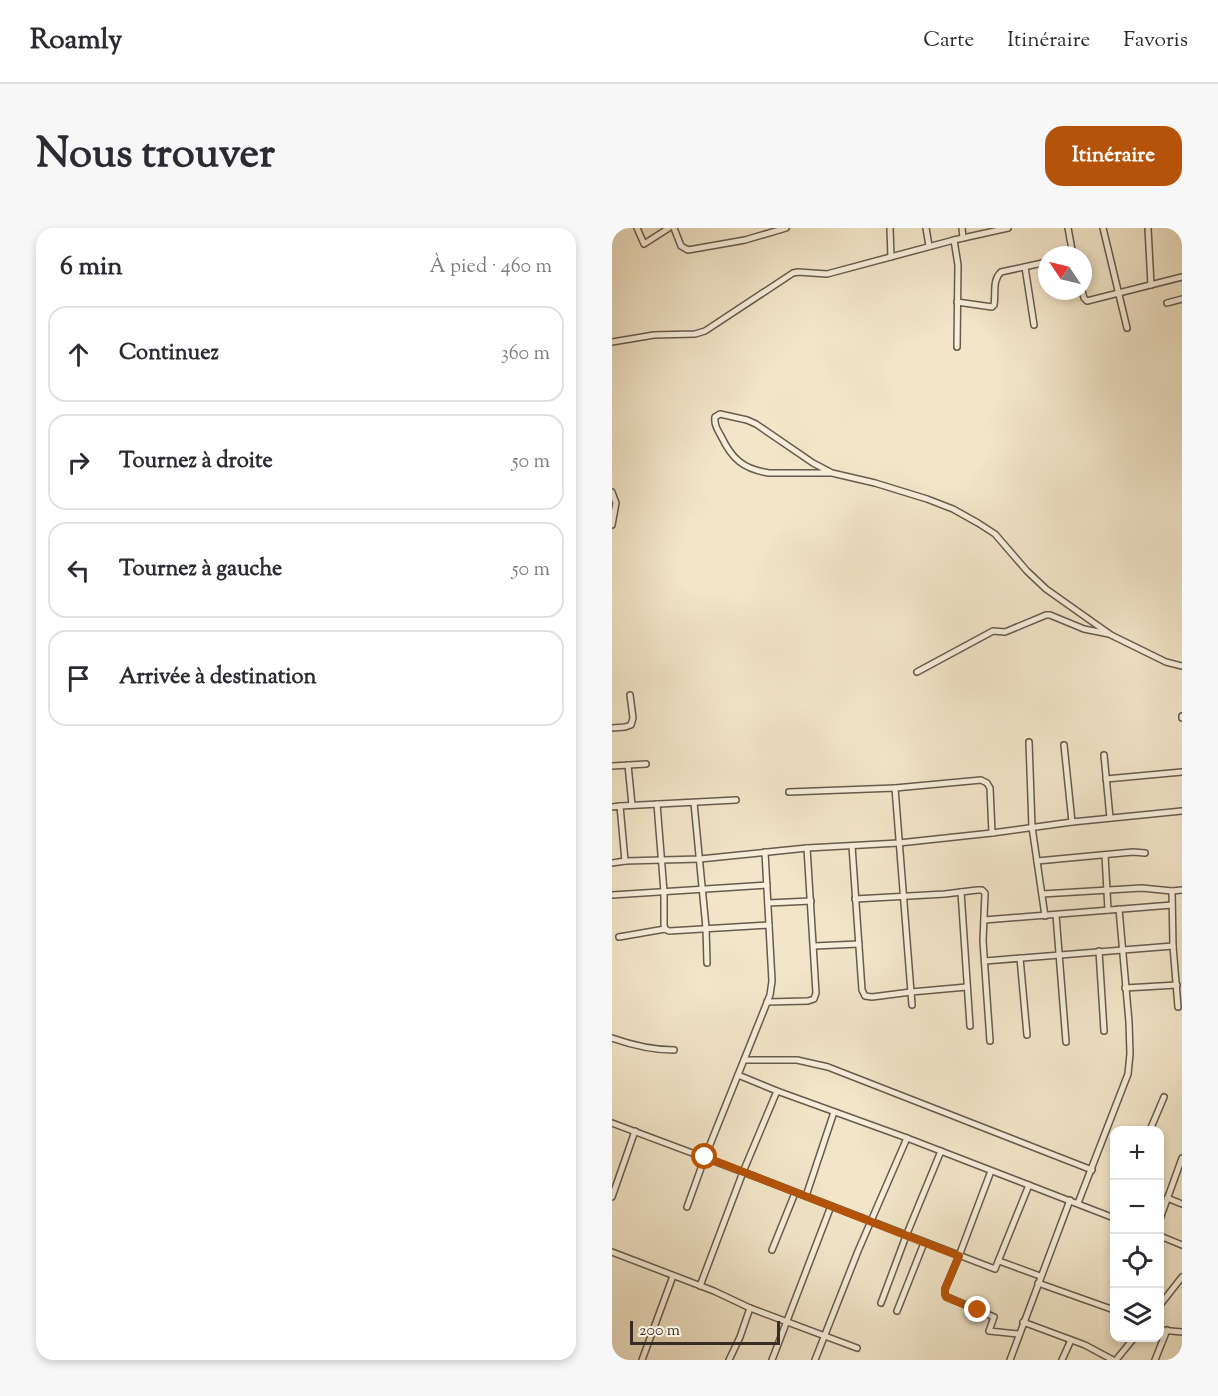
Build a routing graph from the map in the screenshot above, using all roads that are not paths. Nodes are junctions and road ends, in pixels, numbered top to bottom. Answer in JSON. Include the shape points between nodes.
{"nodes":[{"id":1,"x":637,"y":228,"type":"edge"},
{"id":2,"x":669,"y":228,"type":"edge"},
{"id":3,"x":674,"y":228,"type":"edge"},
{"id":4,"x":786,"y":228,"type":"edge"},
{"id":5,"x":890,"y":228,"type":"edge"},
{"id":6,"x":926,"y":228,"type":"edge"},
{"id":7,"x":962,"y":228,"type":"edge"},
{"id":8,"x":1008,"y":228,"type":"edge"},
{"id":9,"x":1068,"y":228,"type":"edge"},
{"id":10,"x":1103,"y":228,"type":"edge"},
{"id":11,"x":1148,"y":228,"type":"edge"},
{"id":12,"x":963,"y":238,"type":"junction"},
{"id":13,"x":954,"y":240,"type":"junction"},
{"id":14,"x":929,"y":246,"type":"junction"},
{"id":15,"x":1071,"y":246,"type":"edge"},
{"id":16,"x":891,"y":257,"type":"junction"},
{"id":17,"x":1038,"y":264,"type":"edge"},
{"id":18,"x":1025,"y":267,"type":"junction"},
{"id":19,"x":1182,"y":277,"type":"edge"},
{"id":20,"x":1150,"y":285,"type":"junction"},
{"id":21,"x":1120,"y":293,"type":"junction"},
{"id":22,"x":1092,"y":300,"type":"edge"},
{"id":23,"x":1182,"y":300,"type":"edge"},
{"id":24,"x":957,"y":302,"type":"junction"},
{"id":25,"x":1167,"y":303,"type":"dead end"},
{"id":26,"x":1034,"y":325,"type":"dead end"},
{"id":27,"x":1127,"y":328,"type":"dead end"},
{"id":28,"x":612,"y":342,"type":"edge"},
{"id":29,"x":957,"y":347,"type":"dead end"},
{"id":30,"x":832,"y":473,"type":"junction"},
{"id":31,"x":612,"y":492,"type":"edge"},
{"id":32,"x":612,"y":525,"type":"edge"},
{"id":33,"x":1111,"y":635,"type":"junction"},
{"id":34,"x":1182,"y":666,"type":"edge"},
{"id":35,"x":917,"y":672,"type":"dead end"},
{"id":36,"x":630,"y":695,"type":"dead end"},
{"id":37,"x":612,"y":728,"type":"edge"},
{"id":38,"x":1029,"y":742,"type":"dead end"},
{"id":39,"x":1064,"y":745,"type":"dead end"},
{"id":40,"x":1104,"y":755,"type":"dead end"},
{"id":41,"x":646,"y":764,"type":"dead end"},
{"id":42,"x":628,"y":765,"type":"junction"},
{"id":43,"x":612,"y":766,"type":"edge"},
{"id":44,"x":1182,"y":772,"type":"edge"},
{"id":45,"x":1106,"y":778,"type":"junction"},
{"id":46,"x":895,"y":788,"type":"junction"},
{"id":47,"x":789,"y":792,"type":"dead end"},
{"id":48,"x":736,"y":800,"type":"dead end"},
{"id":49,"x":693,"y":803,"type":"junction"},
{"id":50,"x":657,"y":804,"type":"junction"},
{"id":51,"x":632,"y":805,"type":"junction"},
{"id":52,"x":620,"y":806,"type":"junction"},
{"id":53,"x":612,"y":807,"type":"edge"},
{"id":54,"x":1182,"y":811,"type":"edge"},
{"id":55,"x":1110,"y":818,"type":"junction"},
{"id":56,"x":1072,"y":822,"type":"junction"},
{"id":57,"x":1032,"y":827,"type":"junction"},
{"id":58,"x":992,"y":833,"type":"junction"},
{"id":59,"x":899,"y":843,"type":"junction"},
{"id":60,"x":852,"y":846,"type":"junction"},
{"id":61,"x":807,"y":848,"type":"junction"},
{"id":62,"x":765,"y":852,"type":"junction"},
{"id":63,"x":1145,"y":853,"type":"dead end"},
{"id":64,"x":1105,"y":855,"type":"junction"},
{"id":65,"x":700,"y":859,"type":"junction"},
{"id":66,"x":662,"y":860,"type":"junction"},
{"id":67,"x":625,"y":861,"type":"junction"},
{"id":68,"x":1037,"y":861,"type":"junction"},
{"id":69,"x":612,"y":863,"type":"edge"},
{"id":70,"x":767,"y":885,"type":"junction"},
{"id":71,"x":702,"y":889,"type":"junction"},
{"id":72,"x":1107,"y":890,"type":"junction"},
{"id":73,"x":1182,"y":890,"type":"edge"},
{"id":74,"x":1172,"y":891,"type":"junction"},
{"id":75,"x":664,"y":892,"type":"junction"},
{"id":76,"x":961,"y":892,"type":"junction"},
{"id":77,"x":1041,"y":894,"type":"junction"},
{"id":78,"x":612,"y":896,"type":"edge"},
{"id":79,"x":904,"y":896,"type":"junction"},
{"id":80,"x":855,"y":899,"type":"junction"},
{"id":81,"x":811,"y":901,"type":"junction"},
{"id":82,"x":768,"y":903,"type":"junction"},
{"id":83,"x":1172,"y":905,"type":"junction"},
{"id":84,"x":1119,"y":909,"type":"junction"},
{"id":85,"x":1108,"y":910,"type":"junction"},
{"id":86,"x":1056,"y":915,"type":"junction"},
{"id":87,"x":1045,"y":916,"type":"junction"},
{"id":88,"x":984,"y":920,"type":"junction"},
{"id":89,"x":769,"y":925,"type":"junction"},
{"id":90,"x":706,"y":928,"type":"junction"},
{"id":91,"x":665,"y":929,"type":"junction"},
{"id":92,"x":619,"y":937,"type":"dead end"},
{"id":93,"x":859,"y":944,"type":"junction"},
{"id":94,"x":814,"y":946,"type":"junction"},
{"id":95,"x":1173,"y":946,"type":"junction"},
{"id":96,"x":1123,"y":949,"type":"junction"},
{"id":97,"x":1099,"y":951,"type":"junction"},
{"id":98,"x":1060,"y":955,"type":"junction"},
{"id":99,"x":1020,"y":958,"type":"junction"},
{"id":100,"x":985,"y":961,"type":"junction"},
{"id":101,"x":707,"y":963,"type":"dead end"},
{"id":102,"x":1177,"y":985,"type":"junction"},
{"id":103,"x":967,"y":987,"type":"junction"},
{"id":104,"x":1125,"y":988,"type":"junction"},
{"id":105,"x":910,"y":992,"type":"junction"},
{"id":106,"x":767,"y":1002,"type":"junction"},
{"id":107,"x":912,"y":1005,"type":"dead end"},
{"id":108,"x":1178,"y":1007,"type":"dead end"},
{"id":109,"x":970,"y":1026,"type":"dead end"},
{"id":110,"x":1104,"y":1030,"type":"dead end"},
{"id":111,"x":1027,"y":1035,"type":"dead end"},
{"id":112,"x":612,"y":1038,"type":"edge"},
{"id":113,"x":990,"y":1041,"type":"dead end"},
{"id":114,"x":1066,"y":1042,"type":"dead end"},
{"id":115,"x":674,"y":1050,"type":"dead end"},
{"id":116,"x":744,"y":1060,"type":"junction"},
{"id":117,"x":738,"y":1075,"type":"junction"},
{"id":118,"x":777,"y":1091,"type":"junction"},
{"id":119,"x":1164,"y":1097,"type":"dead end"},
{"id":120,"x":834,"y":1112,"type":"junction"},
{"id":121,"x":612,"y":1123,"type":"edge"},
{"id":122,"x":1152,"y":1126,"type":"edge"},
{"id":123,"x":635,"y":1131,"type":"junction"},
{"id":124,"x":907,"y":1138,"type":"junction"},
{"id":125,"x":941,"y":1151,"type":"junction"},
{"id":126,"x":705,"y":1157,"type":"junction"},
{"id":127,"x":1182,"y":1158,"type":"edge"},
{"id":128,"x":1092,"y":1170,"type":"junction"},
{"id":129,"x":991,"y":1171,"type":"junction"},
{"id":130,"x":743,"y":1172,"type":"junction"},
{"id":131,"x":1175,"y":1178,"type":"junction"},
{"id":132,"x":1182,"y":1181,"type":"edge"},
{"id":133,"x":1029,"y":1185,"type":"junction"},
{"id":134,"x":795,"y":1193,"type":"junction"},
{"id":135,"x":806,"y":1196,"type":"junction"},
{"id":136,"x":612,"y":1197,"type":"edge"},
{"id":137,"x":1167,"y":1198,"type":"junction"},
{"id":138,"x":1070,"y":1200,"type":"junction"},
{"id":139,"x":1078,"y":1203,"type":"junction"},
{"id":140,"x":1182,"y":1204,"type":"edge"},
{"id":141,"x":831,"y":1206,"type":"junction"},
{"id":142,"x":687,"y":1207,"type":"dead end"},
{"id":143,"x":1164,"y":1207,"type":"edge"},
{"id":144,"x":1110,"y":1216,"type":"edge"},
{"id":145,"x":871,"y":1221,"type":"junction"},
{"id":146,"x":906,"y":1236,"type":"junction"},
{"id":147,"x":1164,"y":1238,"type":"edge"},
{"id":148,"x":924,"y":1243,"type":"junction"},
{"id":149,"x":1182,"y":1245,"type":"edge"},
{"id":150,"x":772,"y":1250,"type":"dead end"},
{"id":151,"x":612,"y":1252,"type":"edge"},
{"id":152,"x":959,"y":1256,"type":"junction"},
{"id":153,"x":999,"y":1261,"type":"junction"},
{"id":154,"x":674,"y":1276,"type":"junction"},
{"id":155,"x":1040,"y":1276,"type":"junction"},
{"id":156,"x":1182,"y":1277,"type":"edge"},
{"id":157,"x":1038,"y":1283,"type":"junction"},
{"id":158,"x":700,"y":1286,"type":"junction"},
{"id":159,"x":1164,"y":1300,"type":"edge"},
{"id":160,"x":881,"y":1303,"type":"dead end"},
{"id":161,"x":750,"y":1308,"type":"junction"},
{"id":162,"x":1110,"y":1309,"type":"edge"},
{"id":163,"x":897,"y":1311,"type":"dead end"},
{"id":164,"x":786,"y":1322,"type":"junction"},
{"id":165,"x":1023,"y":1322,"type":"junction"},
{"id":166,"x":1164,"y":1330,"type":"edge"},
{"id":167,"x":1167,"y":1330,"type":"junction"},
{"id":168,"x":1182,"y":1332,"type":"edge"},
{"id":169,"x":1019,"y":1334,"type":"junction"},
{"id":170,"x":825,"y":1336,"type":"junction"},
{"id":171,"x":1071,"y":1340,"type":"junction"},
{"id":172,"x":1131,"y":1342,"type":"edge"},
{"id":173,"x":857,"y":1348,"type":"dead end"},
{"id":174,"x":642,"y":1360,"type":"edge"},
{"id":175,"x":729,"y":1360,"type":"edge"},
{"id":176,"x":772,"y":1360,"type":"edge"},
{"id":177,"x":815,"y":1360,"type":"edge"},
{"id":178,"x":1010,"y":1360,"type":"edge"},
{"id":179,"x":1062,"y":1360,"type":"edge"},
{"id":180,"x":1115,"y":1360,"type":"edge"},
{"id":181,"x":1155,"y":1360,"type":"edge"}],
"edges":[{"from":1,"to":2,"type":"street","via":[[644,244]]},
{"from":3,"to":4,"type":"street","via":[[681,246],[688,249],[745,240]]},
{"from":5,"to":16,"type":"street"},
{"from":6,"to":14,"type":"street"},
{"from":7,"to":12,"type":"street"},
{"from":8,"to":12,"type":"street"},
{"from":9,"to":15,"type":"street"},
{"from":10,"to":21,"type":"street"},
{"from":11,"to":20,"type":"street"},
{"from":12,"to":13,"type":"street"},
{"from":13,"to":14,"type":"street"},
{"from":13,"to":24,"type":"street"},
{"from":14,"to":16,"type":"street"},
{"from":16,"to":28,"type":"street","via":[[827,274],[793,273],[705,331]]},
{"from":17,"to":18,"type":"street"},
{"from":18,"to":24,"type":"street","via":[[998,275],[992,307]]},
{"from":18,"to":26,"type":"street"},
{"from":19,"to":20,"type":"street"},
{"from":20,"to":21,"type":"street"},
{"from":21,"to":22,"type":"street"},
{"from":21,"to":27,"type":"street"},
{"from":23,"to":25,"type":"street"},
{"from":24,"to":29,"type":"street"},
{"from":30,"to":30,"type":"street","via":[[769,473],[739,462],[727,450],[714,424],[715,417],[720,414],[756,424]]},
{"from":30,"to":33,"type":"street","via":[[927,499],[978,523],[995,534],[1046,589]]},
{"from":31,"to":32,"type":"street","via":[[616,503]]},
{"from":33,"to":34,"type":"street","via":[[1149,655]]},
{"from":33,"to":35,"type":"street","via":[[1046,615],[1005,632],[993,631]]},
{"from":36,"to":37,"type":"street","via":[[631,725]]},
{"from":38,"to":57,"type":"street"},
{"from":39,"to":56,"type":"street"},
{"from":40,"to":45,"type":"street"},
{"from":41,"to":42,"type":"street"},
{"from":42,"to":43,"type":"street"},
{"from":42,"to":51,"type":"street"},
{"from":44,"to":45,"type":"street"},
{"from":45,"to":55,"type":"street"},
{"from":46,"to":47,"type":"street"},
{"from":46,"to":58,"type":"street","via":[[984,781],[990,788]]},
{"from":46,"to":59,"type":"street"},
{"from":48,"to":49,"type":"street"},
{"from":49,"to":50,"type":"street"},
{"from":49,"to":65,"type":"street"},
{"from":50,"to":51,"type":"street"},
{"from":50,"to":66,"type":"street"},
{"from":51,"to":52,"type":"street"},
{"from":52,"to":53,"type":"street"},
{"from":52,"to":67,"type":"street"},
{"from":54,"to":55,"type":"street"},
{"from":55,"to":56,"type":"street"},
{"from":56,"to":57,"type":"street"},
{"from":57,"to":58,"type":"street"},
{"from":57,"to":68,"type":"street"},
{"from":58,"to":59,"type":"street"},
{"from":59,"to":60,"type":"street"},
{"from":59,"to":79,"type":"street"},
{"from":60,"to":61,"type":"street"},
{"from":60,"to":80,"type":"street"},
{"from":61,"to":62,"type":"street"},
{"from":61,"to":81,"type":"street"},
{"from":62,"to":65,"type":"street"},
{"from":62,"to":70,"type":"street"},
{"from":63,"to":64,"type":"street"},
{"from":64,"to":68,"type":"street"},
{"from":64,"to":72,"type":"street"},
{"from":65,"to":66,"type":"street"},
{"from":65,"to":71,"type":"street"},
{"from":66,"to":67,"type":"street"},
{"from":66,"to":75,"type":"street"},
{"from":67,"to":69,"type":"street"},
{"from":68,"to":77,"type":"street"},
{"from":70,"to":71,"type":"street"},
{"from":70,"to":82,"type":"street"},
{"from":71,"to":75,"type":"street"},
{"from":71,"to":90,"type":"street"},
{"from":72,"to":74,"type":"street"},
{"from":72,"to":77,"type":"street"},
{"from":72,"to":85,"type":"street"},
{"from":73,"to":74,"type":"street"},
{"from":74,"to":83,"type":"street"},
{"from":75,"to":78,"type":"street"},
{"from":75,"to":91,"type":"street"},
{"from":76,"to":79,"type":"street"},
{"from":76,"to":88,"type":"street","via":[[985,893]]},
{"from":76,"to":103,"type":"street"},
{"from":77,"to":87,"type":"street"},
{"from":79,"to":80,"type":"street"},
{"from":79,"to":105,"type":"street"},
{"from":80,"to":93,"type":"street"},
{"from":81,"to":82,"type":"street"},
{"from":81,"to":94,"type":"street"},
{"from":82,"to":89,"type":"street"},
{"from":83,"to":84,"type":"street"},
{"from":83,"to":95,"type":"street"},
{"from":84,"to":85,"type":"street"},
{"from":84,"to":96,"type":"street"},
{"from":85,"to":86,"type":"street"},
{"from":86,"to":87,"type":"street"},
{"from":86,"to":98,"type":"street"},
{"from":87,"to":88,"type":"street"},
{"from":88,"to":100,"type":"street"},
{"from":89,"to":90,"type":"street"},
{"from":89,"to":106,"type":"street","via":[[772,981]]},
{"from":90,"to":91,"type":"street"},
{"from":90,"to":101,"type":"street"},
{"from":91,"to":92,"type":"street"},
{"from":93,"to":94,"type":"street"},
{"from":93,"to":105,"type":"street","via":[[865,996]]},
{"from":94,"to":106,"type":"street","via":[[814,999]]},
{"from":95,"to":96,"type":"street"},
{"from":95,"to":102,"type":"street"},
{"from":96,"to":97,"type":"street"},
{"from":96,"to":104,"type":"street"},
{"from":97,"to":98,"type":"street"},
{"from":97,"to":110,"type":"street"},
{"from":98,"to":99,"type":"street"},
{"from":98,"to":114,"type":"street"},
{"from":99,"to":100,"type":"street"},
{"from":99,"to":111,"type":"street"},
{"from":100,"to":113,"type":"street"},
{"from":102,"to":104,"type":"street"},
{"from":102,"to":108,"type":"street"},
{"from":103,"to":105,"type":"street"},
{"from":103,"to":109,"type":"street"},
{"from":104,"to":128,"type":"street","via":[[1128,1074]]},
{"from":105,"to":107,"type":"street"},
{"from":106,"to":116,"type":"street"},
{"from":112,"to":115,"type":"street","via":[[657,1050]]},
{"from":116,"to":117,"type":"street"},
{"from":116,"to":128,"type":"street","via":[[796,1060],[828,1067]]},
{"from":117,"to":118,"type":"street"},
{"from":117,"to":126,"type":"street"},
{"from":118,"to":120,"type":"street"},
{"from":118,"to":130,"type":"street"},
{"from":119,"to":122,"type":"street"},
{"from":120,"to":124,"type":"street"},
{"from":120,"to":135,"type":"street"},
{"from":121,"to":123,"type":"street"},
{"from":123,"to":126,"type":"street"},
{"from":123,"to":136,"type":"street"},
{"from":124,"to":125,"type":"street"},
{"from":124,"to":145,"type":"street"},
{"from":125,"to":129,"type":"street"},
{"from":125,"to":146,"type":"street"},
{"from":126,"to":130,"type":"street"},
{"from":126,"to":142,"type":"street"},
{"from":127,"to":131,"type":"street"},
{"from":128,"to":139,"type":"street"},
{"from":129,"to":133,"type":"street"},
{"from":129,"to":152,"type":"street"},
{"from":130,"to":134,"type":"street"},
{"from":130,"to":158,"type":"street"},
{"from":131,"to":132,"type":"street"},
{"from":131,"to":137,"type":"street"},
{"from":133,"to":138,"type":"street"},
{"from":133,"to":153,"type":"street"},
{"from":134,"to":135,"type":"street"},
{"from":134,"to":150,"type":"street"},
{"from":135,"to":141,"type":"street"},
{"from":137,"to":140,"type":"street"},
{"from":137,"to":143,"type":"street"},
{"from":138,"to":139,"type":"street"},
{"from":138,"to":155,"type":"street"},
{"from":139,"to":144,"type":"street"},
{"from":141,"to":145,"type":"street"},
{"from":141,"to":164,"type":"street"},
{"from":145,"to":146,"type":"street"},
{"from":145,"to":170,"type":"street"},
{"from":146,"to":148,"type":"street"},
{"from":146,"to":160,"type":"street"},
{"from":147,"to":149,"type":"street"},
{"from":148,"to":152,"type":"street"},
{"from":148,"to":163,"type":"street"},
{"from":151,"to":154,"type":"street"},
{"from":152,"to":153,"type":"street","via":[[995,1269]]},
{"from":152,"to":169,"type":"street","via":[[945,1289],[946,1297],[994,1317],[989,1331]]},
{"from":153,"to":155,"type":"street"},
{"from":154,"to":158,"type":"street"},
{"from":154,"to":174,"type":"street"},
{"from":155,"to":157,"type":"street"},
{"from":156,"to":159,"type":"street"},
{"from":157,"to":162,"type":"street"},
{"from":157,"to":165,"type":"street"},
{"from":158,"to":161,"type":"street"},
{"from":161,"to":164,"type":"street"},
{"from":161,"to":175,"type":"street"},
{"from":164,"to":170,"type":"street"},
{"from":164,"to":176,"type":"street"},
{"from":165,"to":169,"type":"street"},
{"from":165,"to":171,"type":"street"},
{"from":166,"to":167,"type":"street"},
{"from":167,"to":168,"type":"street"},
{"from":167,"to":181,"type":"street"},
{"from":169,"to":178,"type":"street"},
{"from":170,"to":173,"type":"street"},
{"from":170,"to":177,"type":"street"},
{"from":171,"to":179,"type":"street"},
{"from":171,"to":180,"type":"street"},
{"from":172,"to":180,"type":"street"}]}
